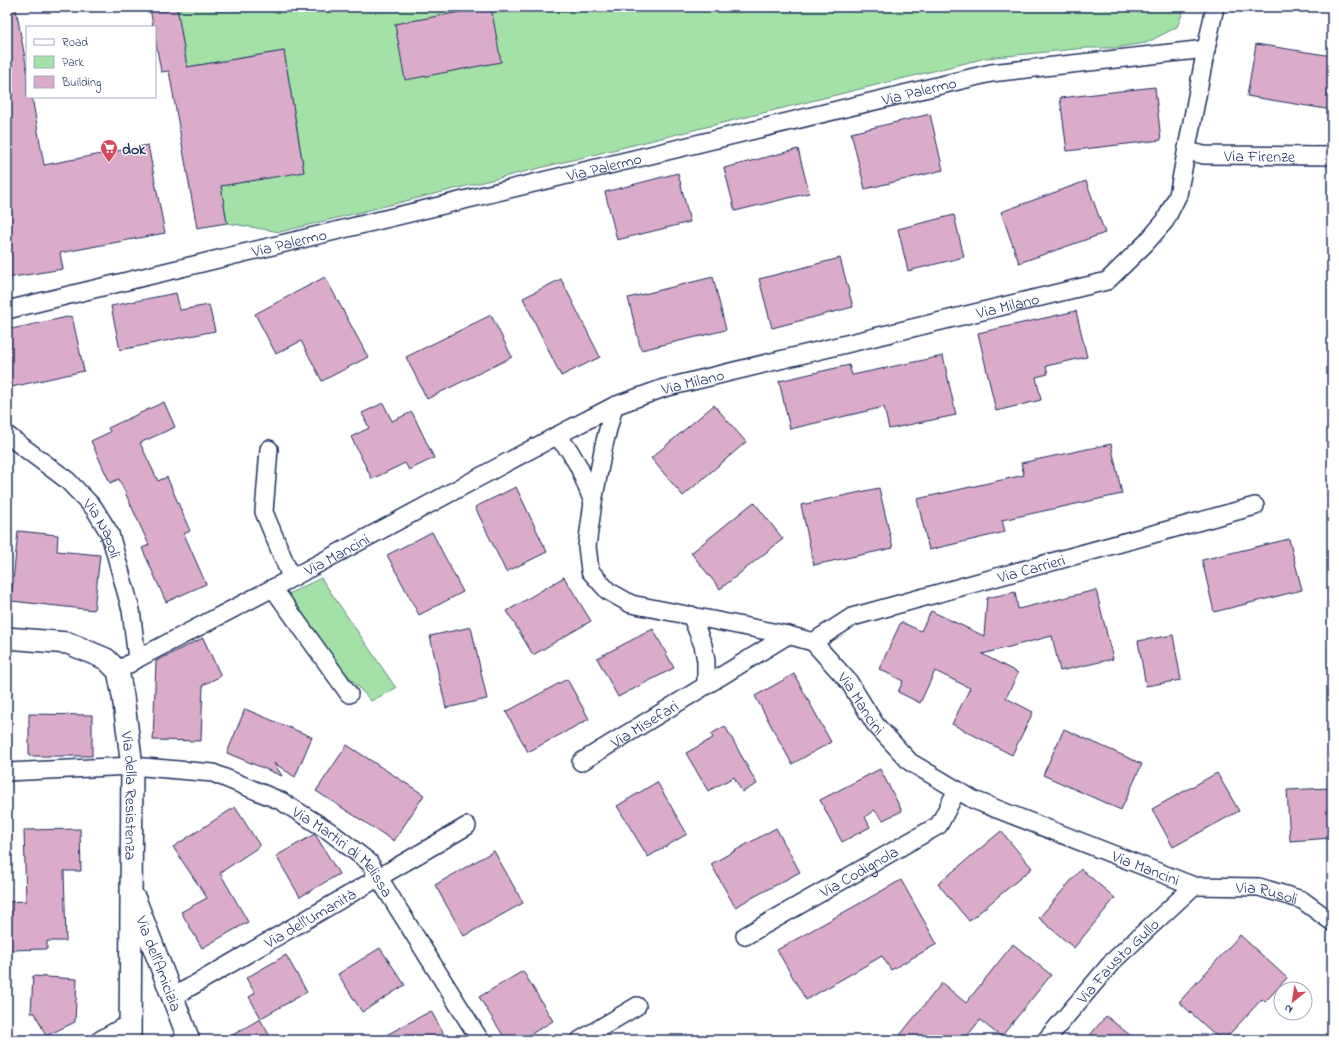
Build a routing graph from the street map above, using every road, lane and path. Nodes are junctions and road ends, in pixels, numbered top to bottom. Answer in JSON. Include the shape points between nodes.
{"nodes":[{"id":1,"x":1216,"y":7,"type":"edge"},
{"id":2,"x":1206,"y":49,"type":"junction"},
{"id":3,"x":1187,"y":151,"type":"junction"},
{"id":4,"x":1332,"y":156,"type":"edge"},
{"id":5,"x":7,"y":310,"type":"edge"},
{"id":6,"x":614,"y":406,"type":"junction"},
{"id":7,"x":7,"y":435,"type":"edge"},
{"id":8,"x":556,"y":436,"type":"junction"},
{"id":9,"x":268,"y":449,"type":"dead end"},
{"id":10,"x":592,"y":502,"type":"junction"},
{"id":11,"x":1255,"y":506,"type":"dead end"},
{"id":12,"x":291,"y":577,"type":"junction"},
{"id":13,"x":273,"y":588,"type":"junction"},
{"id":14,"x":692,"y":616,"type":"junction"},
{"id":15,"x":788,"y":635,"type":"junction"},
{"id":16,"x":7,"y":638,"type":"edge"},
{"id":17,"x":813,"y":642,"type":"junction"},
{"id":18,"x":137,"y":659,"type":"junction"},
{"id":19,"x":118,"y":671,"type":"junction"},
{"id":20,"x":706,"y":685,"type":"junction"},
{"id":21,"x":350,"y":694,"type":"dead end"},
{"id":22,"x":582,"y":762,"type":"dead end"},
{"id":23,"x":132,"y":766,"type":"junction"},
{"id":24,"x":7,"y":772,"type":"edge"},
{"id":25,"x":957,"y":790,"type":"junction"},
{"id":26,"x":467,"y":826,"type":"dead end"},
{"id":27,"x":379,"y":877,"type":"junction"},
{"id":28,"x":1194,"y":886,"type":"junction"},
{"id":29,"x":131,"y":887,"type":"junction"},
{"id":30,"x":1332,"y":922,"type":"edge"},
{"id":31,"x":744,"y":936,"type":"dead end"},
{"id":32,"x":164,"y":974,"type":"junction"},
{"id":33,"x":130,"y":979,"type":"junction"},
{"id":34,"x":173,"y":997,"type":"junction"},
{"id":35,"x":637,"y":1006,"type":"dead end"},
{"id":36,"x":130,"y":1031,"type":"edge"},
{"id":37,"x":100,"y":1040,"type":"edge"},
{"id":38,"x":189,"y":1040,"type":"edge"},
{"id":39,"x":480,"y":1040,"type":"edge"},
{"id":40,"x":580,"y":1040,"type":"edge"},
{"id":41,"x":1046,"y":1040,"type":"edge"}],
"edges":[{"from":1,"to":2,"type":"street","name":"Via Milano"},
{"from":2,"to":3,"type":"street","name":"Via Milano"},
{"from":2,"to":5,"type":"street","name":"Via Palermo","via":[[991,73]]},
{"from":3,"to":4,"type":"street","name":"Via Firenze","via":[[1204,155]]},
{"from":3,"to":6,"type":"street","name":"Via Milano","via":[[1178,195],[1166,222],[1107,281],[664,388]]},
{"from":6,"to":8,"type":"street","name":"Via Mancini"},
{"from":6,"to":10,"type":"street"},
{"from":7,"to":18,"type":"street","name":"Via Napoli","via":[[67,480],[94,508],[110,534],[130,610]]},
{"from":8,"to":10,"type":"street","via":[[569,450],[579,467]]},
{"from":8,"to":12,"type":"street","name":"Via Mancini"},
{"from":9,"to":12,"type":"street","via":[[264,512]]},
{"from":10,"to":14,"type":"street","via":[[587,546],[590,572],[608,591],[631,604]]},
{"from":11,"to":17,"type":"street","name":"Via Carrieri","via":[[852,617]]},
{"from":12,"to":13,"type":"street","name":"Via Mancini"},
{"from":13,"to":18,"type":"street","name":"Via Mancini"},
{"from":13,"to":21,"type":"street"},
{"from":14,"to":15,"type":"street"},
{"from":14,"to":20,"type":"street","via":[[703,645]]},
{"from":15,"to":17,"type":"street"},
{"from":15,"to":20,"type":"street","name":"Via Misefari"},
{"from":16,"to":19,"type":"street","via":[[68,643],[106,660]]},
{"from":17,"to":25,"type":"street","name":"Via Mancini","via":[[849,682],[875,724],[910,762]]},
{"from":18,"to":19,"type":"street","name":"Via Mancini"},
{"from":19,"to":23,"type":"street","name":"Via della Resistenza","via":[[124,696]]},
{"from":20,"to":22,"type":"street","name":"Via Misefari"},
{"from":23,"to":24,"type":"street","name":"Via Martiri di Melissa"},
{"from":23,"to":27,"type":"street","name":"Via Martiri di Melissa","via":[[213,773],[281,801],[330,831],[369,862]]},
{"from":23,"to":29,"type":"street","name":"Via della Resistenza"},
{"from":25,"to":28,"type":"street","name":"Via Mancini","via":[[974,800]]},
{"from":25,"to":31,"type":"street","name":"Via Codignola","via":[[939,825]]},
{"from":26,"to":27,"type":"street","name":"Via dell'Umanità"},
{"from":27,"to":34,"type":"street","name":"Via dell'Umanità"},
{"from":27,"to":39,"type":"street","name":"Via Martiri di Melissa"},
{"from":28,"to":30,"type":"street","name":"Via Rusoli","via":[[1259,887],[1302,900]]},
{"from":28,"to":41,"type":"street","name":"Via Fausto Gullo","via":[[1113,961]]},
{"from":29,"to":32,"type":"street","name":"Via dell'Amicizia"},
{"from":29,"to":33,"type":"street","name":"Via della Resistenza"},
{"from":32,"to":33,"type":"street","via":[[151,970],[140,972]]},
{"from":32,"to":34,"type":"street","name":"Via dell'Amicizia"},
{"from":33,"to":36,"type":"street","name":"Via della Resistenza"},
{"from":34,"to":38,"type":"street","name":"Via dell'Amicizia"},
{"from":35,"to":40,"type":"street"},
{"from":36,"to":37,"type":"street"}]}
